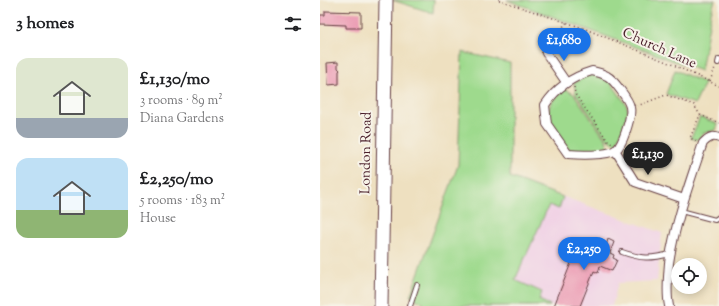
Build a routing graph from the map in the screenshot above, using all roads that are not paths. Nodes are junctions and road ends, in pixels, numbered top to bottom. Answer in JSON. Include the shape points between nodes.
{"nodes":[{"id":1,"x":386,"y":0,"type":"edge"},
{"id":2,"x":546,"y":53,"type":"road end"},
{"id":3,"x":566,"y":82,"type":"junction"},
{"id":4,"x":719,"y":138,"type":"edge"},
{"id":5,"x":615,"y":150,"type":"junction"},
{"id":6,"x":684,"y":199,"type":"junction"},
{"id":7,"x":681,"y":210,"type":"junction"},
{"id":8,"x":719,"y":217,"type":"edge"},
{"id":9,"x":622,"y":252,"type":"dead end"},
{"id":10,"x":671,"y":254,"type":"junction"},
{"id":11,"x":417,"y":285,"type":"dead end"},
{"id":12,"x":381,"y":306,"type":"edge"},
{"id":13,"x":410,"y":306,"type":"edge"},
{"id":14,"x":669,"y":306,"type":"edge"}],
"edges":[{"from":1,"to":12,"type":"main road","name":"London Road"},
{"from":2,"to":3,"type":"street"},
{"from":3,"to":5,"type":"street","via":[[588,72],[599,72],[608,76],[630,103],[624,135]]},
{"from":3,"to":5,"type":"street","via":[[544,105],[547,124],[568,154],[584,156]]},
{"from":4,"to":6,"type":"street","via":[[708,138],[703,143]]},
{"from":5,"to":6,"type":"street","via":[[635,182]]},
{"from":6,"to":7,"type":"street"},
{"from":7,"to":8,"type":"lane","via":[[715,220]]},
{"from":7,"to":10,"type":"street"},
{"from":9,"to":10,"type":"lane","via":[[647,258]]},
{"from":10,"to":14,"type":"street","via":[[667,298]]},
{"from":11,"to":13,"type":"lane"}]}
